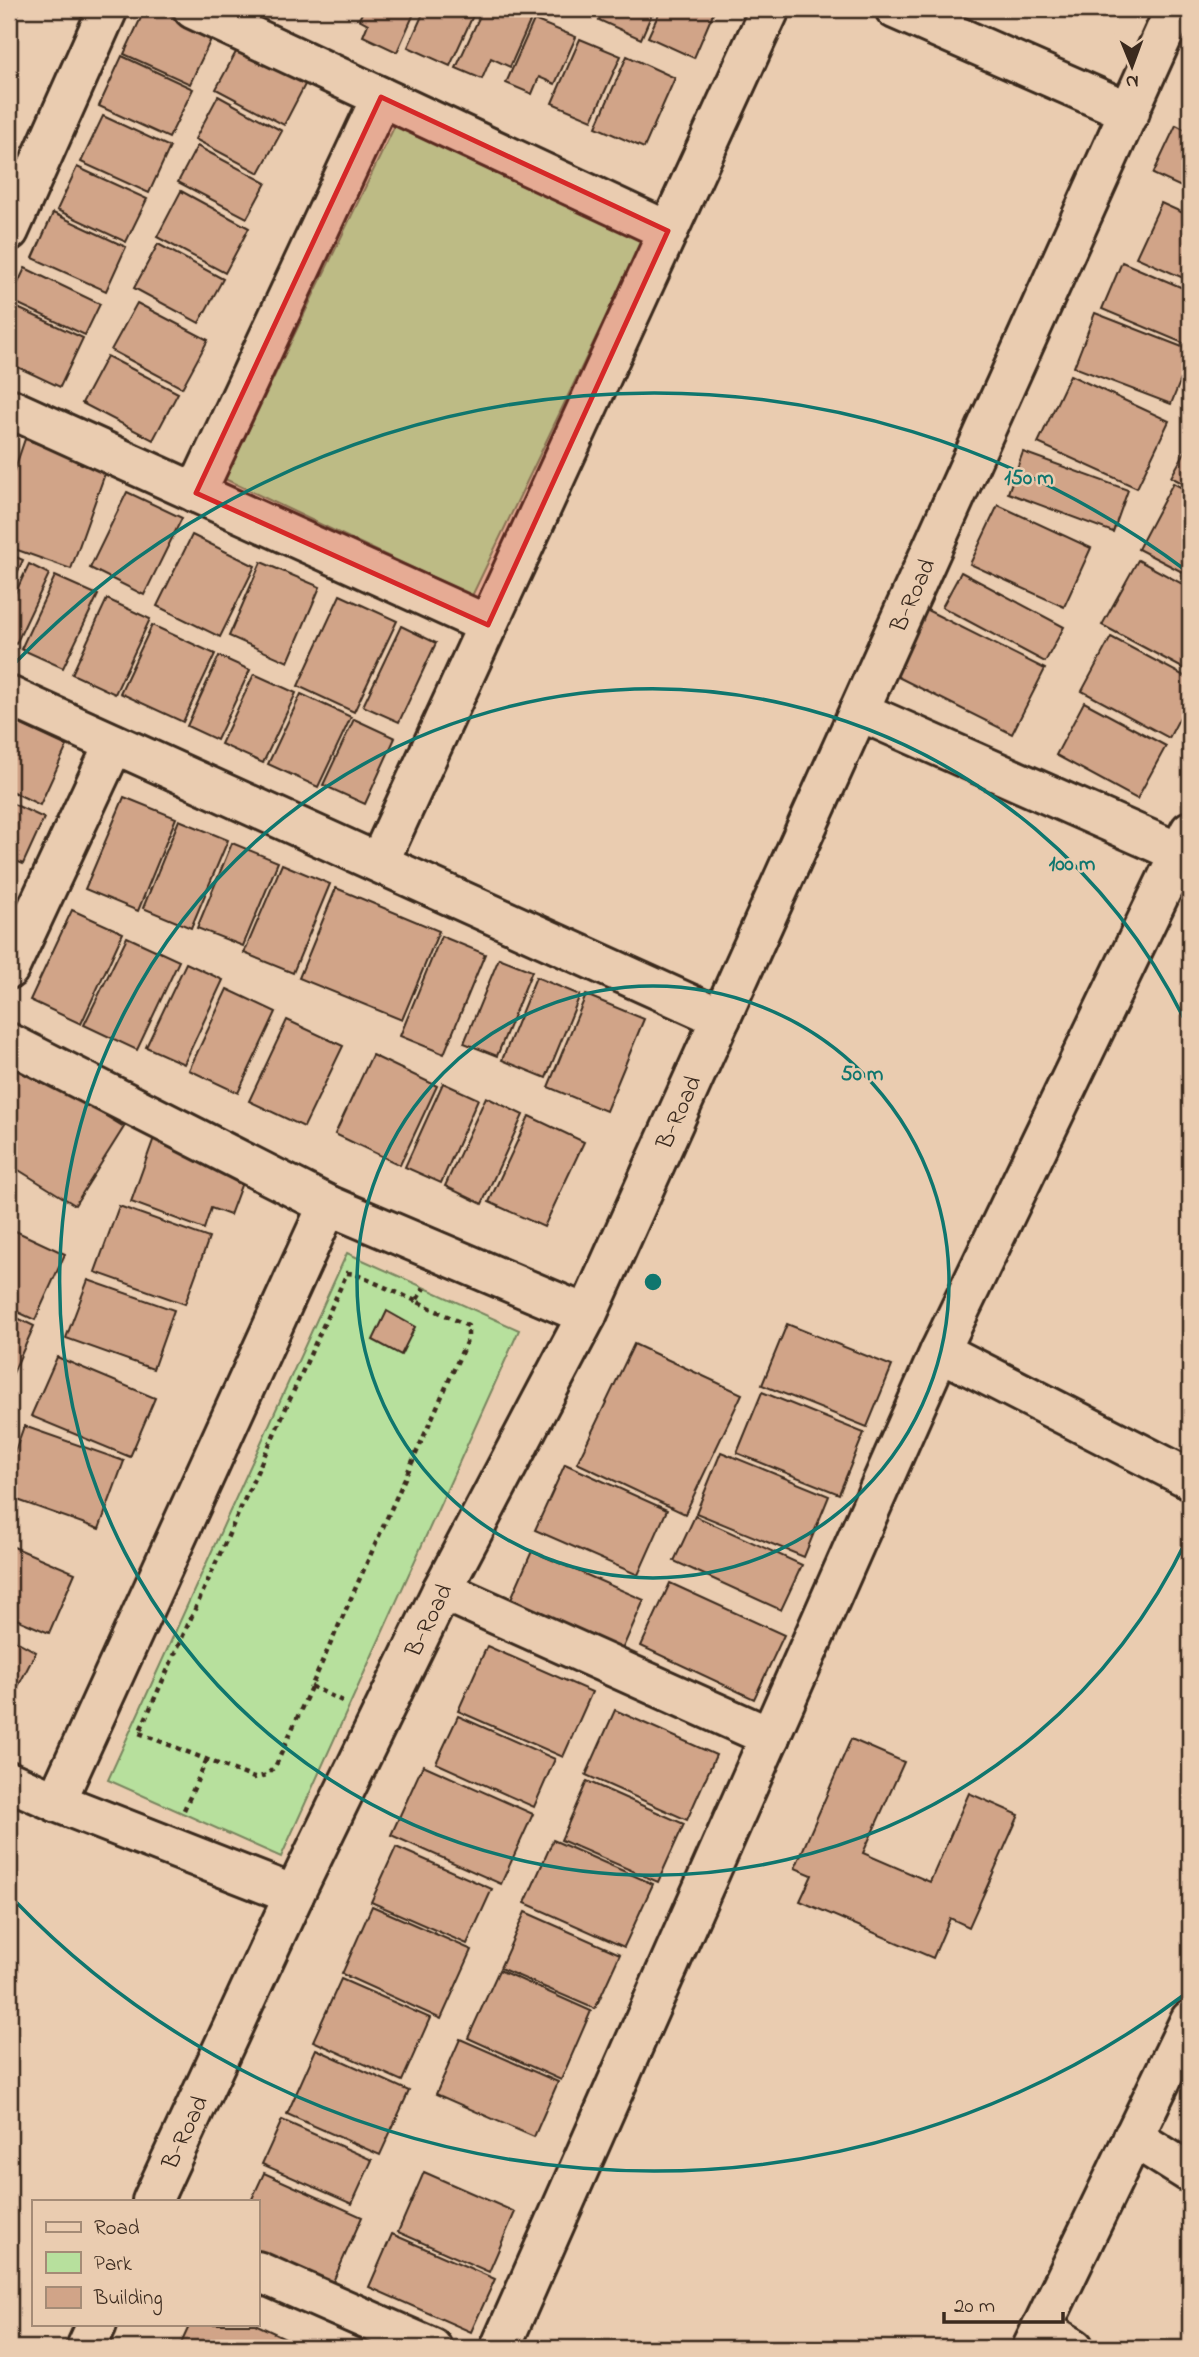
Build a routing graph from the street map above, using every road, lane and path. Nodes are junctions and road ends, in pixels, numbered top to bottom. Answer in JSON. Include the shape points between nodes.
{"nodes":[{"id":1,"x":108,"y":9,"type":"edge"},
{"id":2,"x":193,"y":9,"type":"edge"},
{"id":3,"x":770,"y":9,"type":"edge"},
{"id":4,"x":895,"y":9,"type":"edge"},
{"id":5,"x":1175,"y":9,"type":"edge"},
{"id":6,"x":381,"y":97,"type":"junction"},
{"id":7,"x":1130,"y":112,"type":"junction"},
{"id":8,"x":9,"y":231,"type":"edge"},
{"id":9,"x":668,"y":231,"type":"junction"},
{"id":10,"x":9,"y":408,"type":"edge"},
{"id":11,"x":196,"y":493,"type":"junction"},
{"id":12,"x":488,"y":625,"type":"junction"},
{"id":13,"x":9,"y":695,"type":"edge"},
{"id":14,"x":859,"y":712,"type":"junction"},
{"id":15,"x":114,"y":744,"type":"junction"},
{"id":16,"x":1185,"y":842,"type":"edge"},
{"id":17,"x":379,"y":862,"type":"junction"},
{"id":18,"x":9,"y":969,"type":"edge"},
{"id":19,"x":721,"y":1018,"type":"junction"},
{"id":20,"x":9,"y":1043,"type":"edge"},
{"id":21,"x":328,"y":1205,"type":"junction"},
{"id":22,"x":442,"y":1253,"type":"junction"},
{"id":23,"x":416,"y":1301,"type":"junction"},
{"id":24,"x":587,"y":1315,"type":"junction"},
{"id":25,"x":940,"y":1351,"type":"junction"},
{"id":26,"x":1190,"y":1479,"type":"edge"},
{"id":27,"x":442,"y":1590,"type":"junction"},
{"id":28,"x":770,"y":1737,"type":"junction"},
{"id":29,"x":207,"y":1759,"type":"junction"},
{"id":30,"x":9,"y":1781,"type":"edge"},
{"id":31,"x":56,"y":1802,"type":"junction"},
{"id":32,"x":169,"y":1846,"type":"junction"},
{"id":33,"x":294,"y":1895,"type":"junction"},
{"id":34,"x":1190,"y":2020,"type":"edge"},
{"id":35,"x":1133,"y":2137,"type":"junction"},
{"id":36,"x":1190,"y":2173,"type":"edge"},
{"id":37,"x":152,"y":2200,"type":"edge"},
{"id":38,"x":259,"y":2272,"type":"edge"},
{"id":39,"x":96,"y":2326,"type":"edge"},
{"id":40,"x":1037,"y":2338,"type":"edge"},
{"id":41,"x":86,"y":2348,"type":"edge"},
{"id":42,"x":432,"y":2348,"type":"edge"},
{"id":43,"x":500,"y":2348,"type":"edge"},
{"id":44,"x":1074,"y":2348,"type":"edge"}],
"edges":[{"from":1,"to":8,"type":"street"},
{"from":2,"to":6,"type":"street"},
{"from":3,"to":9,"type":"street"},
{"from":4,"to":7,"type":"street"},
{"from":5,"to":7,"type":"street","name":"B-Road"},
{"from":6,"to":9,"type":"street"},
{"from":6,"to":11,"type":"street"},
{"from":7,"to":14,"type":"street","name":"B-Road"},
{"from":9,"to":12,"type":"street"},
{"from":10,"to":11,"type":"street"},
{"from":11,"to":12,"type":"street"},
{"from":12,"to":17,"type":"street"},
{"from":13,"to":15,"type":"street"},
{"from":14,"to":16,"type":"street"},
{"from":14,"to":19,"type":"street","name":"B-Road"},
{"from":15,"to":17,"type":"street"},
{"from":15,"to":18,"type":"street"},
{"from":16,"to":25,"type":"street"},
{"from":17,"to":19,"type":"street"},
{"from":19,"to":24,"type":"street","name":"B-Road"},
{"from":20,"to":21,"type":"street"},
{"from":21,"to":22,"type":"street"},
{"from":21,"to":31,"type":"street"},
{"from":22,"to":23,"type":"path"},
{"from":22,"to":24,"type":"street"},
{"from":23,"to":29,"type":"path","via":[[468,1326],[468,1338],[276,1765],[267,1775],[254,1778]]},
{"from":23,"to":29,"type":"path","via":[[347,1273],[326,1317],[139,1733]]},
{"from":24,"to":27,"type":"street","name":"B-Road"},
{"from":25,"to":26,"type":"street"},
{"from":25,"to":28,"type":"street"},
{"from":27,"to":28,"type":"street"},
{"from":27,"to":33,"type":"street","name":"B-Road"},
{"from":28,"to":43,"type":"street"},
{"from":29,"to":32,"type":"path"},
{"from":30,"to":31,"type":"street"},
{"from":31,"to":32,"type":"street"},
{"from":32,"to":33,"type":"street"},
{"from":33,"to":37,"type":"street","name":"B-Road"},
{"from":34,"to":35,"type":"street"},
{"from":35,"to":36,"type":"street"},
{"from":35,"to":40,"type":"street"},
{"from":38,"to":42,"type":"street"},
{"from":39,"to":41,"type":"street"},
{"from":40,"to":44,"type":"street"}]}
